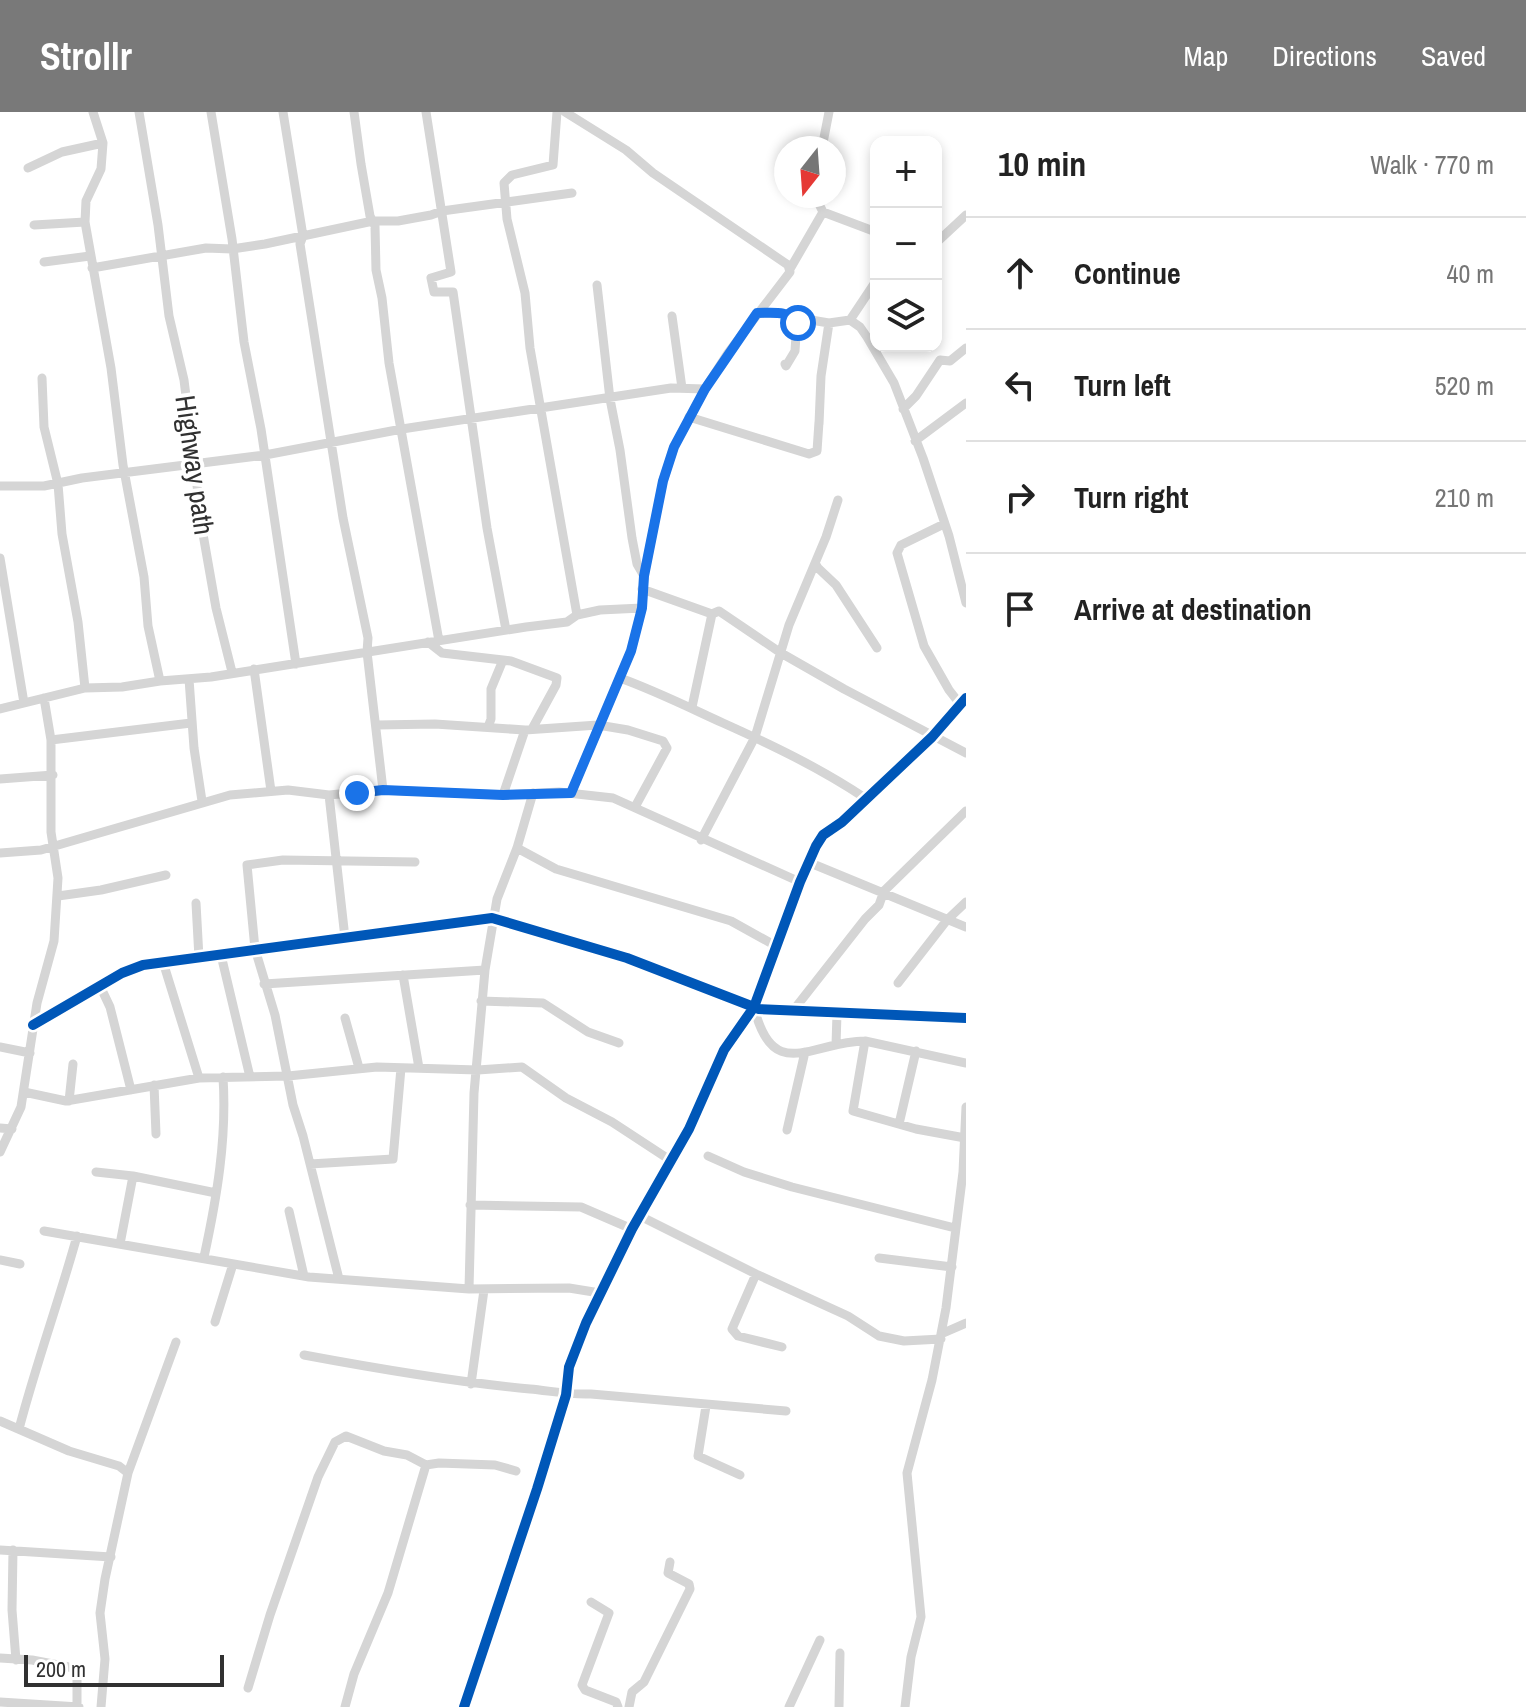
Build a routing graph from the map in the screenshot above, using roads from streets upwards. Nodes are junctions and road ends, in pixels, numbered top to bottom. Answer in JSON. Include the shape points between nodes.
{"nodes":[{"id":1,"x":93,"y":112,"type":"edge"},
{"id":2,"x":139,"y":112,"type":"edge"},
{"id":3,"x":211,"y":112,"type":"edge"},
{"id":4,"x":283,"y":112,"type":"edge"},
{"id":5,"x":354,"y":112,"type":"edge"},
{"id":6,"x":426,"y":112,"type":"edge"},
{"id":7,"x":557,"y":112,"type":"edge"},
{"id":8,"x":565,"y":112,"type":"edge"},
{"id":9,"x":829,"y":112,"type":"edge"},
{"id":10,"x":824,"y":136,"type":"edge"},
{"id":11,"x":103,"y":143,"type":"junction"},
{"id":12,"x":28,"y":168,"type":"dead end"},
{"id":13,"x":572,"y":193,"type":"dead end"},
{"id":14,"x":484,"y":200,"type":"dead end"},
{"id":15,"x":506,"y":200,"type":"junction"},
{"id":16,"x":821,"y":208,"type":"edge"},
{"id":17,"x":442,"y":211,"type":"junction"},
{"id":18,"x":823,"y":212,"type":"junction"},
{"id":19,"x":966,"y":215,"type":"edge"},
{"id":20,"x":373,"y":221,"type":"junction"},
{"id":21,"x":85,"y":222,"type":"junction"},
{"id":22,"x":34,"y":225,"type":"dead end"},
{"id":23,"x":870,"y":230,"type":"edge"},
{"id":24,"x":303,"y":236,"type":"junction"},
{"id":25,"x":942,"y":237,"type":"edge"},
{"id":26,"x":232,"y":249,"type":"junction"},
{"id":27,"x":90,"y":256,"type":"junction"},
{"id":28,"x":163,"y":257,"type":"junction"},
{"id":29,"x":44,"y":262,"type":"dead end"},
{"id":30,"x":92,"y":268,"type":"junction"},
{"id":31,"x":790,"y":269,"type":"junction"},
{"id":32,"x":451,"y":272,"type":"junction"},
{"id":33,"x":597,"y":285,"type":"dead end"},
{"id":34,"x":870,"y":290,"type":"edge"},
{"id":35,"x":453,"y":292,"type":"junction"},
{"id":36,"x":757,"y":313,"type":"junction"},
{"id":37,"x":672,"y":316,"type":"dead end"},
{"id":38,"x":793,"y":317,"type":"junction"},
{"id":39,"x":850,"y":320,"type":"junction"},
{"id":40,"x":829,"y":323,"type":"junction"},
{"id":41,"x":966,"y":348,"type":"edge"},
{"id":42,"x":785,"y":364,"type":"dead end"},
{"id":43,"x":42,"y":378,"type":"dead end"},
{"id":44,"x":682,"y":388,"type":"junction"},
{"id":45,"x":705,"y":389,"type":"junction"},
{"id":46,"x":610,"y":399,"type":"junction"},
{"id":47,"x":966,"y":403,"type":"edge"},
{"id":48,"x":903,"y":409,"type":"junction"},
{"id":49,"x":541,"y":410,"type":"junction"},
{"id":50,"x":689,"y":417,"type":"junction"},
{"id":51,"x":472,"y":421,"type":"junction"},
{"id":52,"x":402,"y":429,"type":"junction"},
{"id":53,"x":915,"y":441,"type":"junction"},
{"id":54,"x":332,"y":444,"type":"junction"},
{"id":55,"x":265,"y":455,"type":"junction"},
{"id":56,"x":195,"y":464,"type":"junction"},
{"id":57,"x":127,"y":474,"type":"junction"},
{"id":58,"x":58,"y":484,"type":"junction"},
{"id":59,"x":0,"y":486,"type":"edge"},
{"id":60,"x":838,"y":500,"type":"dead end"},
{"id":61,"x":944,"y":524,"type":"junction"},
{"id":62,"x":0,"y":558,"type":"edge"},
{"id":63,"x":815,"y":567,"type":"junction"},
{"id":64,"x":644,"y":576,"type":"junction"},
{"id":65,"x":642,"y":589,"type":"junction"},
{"id":66,"x":966,"y":603,"type":"edge"},
{"id":67,"x":642,"y":608,"type":"junction"},
{"id":68,"x":712,"y":614,"type":"junction"},
{"id":69,"x":577,"y":615,"type":"junction"},
{"id":70,"x":506,"y":630,"type":"junction"},
{"id":71,"x":434,"y":641,"type":"junction"},
{"id":72,"x":877,"y":648,"type":"dead end"},
{"id":73,"x":367,"y":652,"type":"junction"},
{"id":74,"x":781,"y":653,"type":"junction"},
{"id":75,"x":503,"y":660,"type":"junction"},
{"id":76,"x":296,"y":664,"type":"junction"},
{"id":77,"x":254,"y":669,"type":"junction"},
{"id":78,"x":232,"y":672,"type":"junction"},
{"id":79,"x":620,"y":678,"type":"junction"},
{"id":80,"x":189,"y":679,"type":"junction"},
{"id":81,"x":160,"y":681,"type":"junction"},
{"id":82,"x":85,"y":688,"type":"junction"},
{"id":83,"x":44,"y":698,"type":"junction"},
{"id":84,"x":963,"y":701,"type":"edge"},
{"id":85,"x":24,"y":703,"type":"junction"},
{"id":86,"x":692,"y":707,"type":"junction"},
{"id":87,"x":0,"y":709,"type":"edge"},
{"id":88,"x":191,"y":723,"type":"junction"},
{"id":89,"x":489,"y":723,"type":"junction"},
{"id":90,"x":377,"y":725,"type":"junction"},
{"id":91,"x":598,"y":725,"type":"junction"},
{"id":92,"x":529,"y":730,"type":"junction"},
{"id":93,"x":755,"y":737,"type":"junction"},
{"id":94,"x":932,"y":737,"type":"junction"},
{"id":95,"x":51,"y":740,"type":"junction"},
{"id":96,"x":966,"y":753,"type":"edge"},
{"id":97,"x":53,"y":775,"type":"junction"},
{"id":98,"x":0,"y":779,"type":"edge"},
{"id":99,"x":383,"y":790,"type":"junction"},
{"id":100,"x":271,"y":791,"type":"junction"},
{"id":101,"x":533,"y":793,"type":"junction"},
{"id":102,"x":571,"y":793,"type":"junction"},
{"id":103,"x":329,"y":795,"type":"junction"},
{"id":104,"x":503,"y":795,"type":"junction"},
{"id":105,"x":865,"y":798,"type":"junction"},
{"id":106,"x":202,"y":801,"type":"junction"},
{"id":107,"x":635,"y":807,"type":"junction"},
{"id":108,"x":966,"y":811,"type":"edge"},
{"id":109,"x":701,"y":840,"type":"junction"},
{"id":110,"x":54,"y":845,"type":"junction"},
{"id":111,"x":517,"y":848,"type":"junction"},
{"id":112,"x":0,"y":853,"type":"edge"},
{"id":113,"x":338,"y":862,"type":"junction"},
{"id":114,"x":415,"y":862,"type":"dead end"},
{"id":115,"x":808,"y":862,"type":"junction"},
{"id":116,"x":166,"y":875,"type":"dead end"},
{"id":117,"x":800,"y":882,"type":"junction"},
{"id":118,"x":884,"y":891,"type":"junction"},
{"id":119,"x":58,"y":896,"type":"junction"},
{"id":120,"x":966,"y":902,"type":"edge"},
{"id":121,"x":196,"y":903,"type":"dead end"},
{"id":122,"x":492,"y":918,"type":"junction"},
{"id":123,"x":947,"y":920,"type":"junction"},
{"id":124,"x":966,"y":927,"type":"edge"},
{"id":125,"x":345,"y":938,"type":"junction"},
{"id":126,"x":776,"y":946,"type":"junction"},
{"id":127,"x":255,"y":949,"type":"junction"},
{"id":128,"x":221,"y":955,"type":"junction"},
{"id":129,"x":199,"y":958,"type":"junction"},
{"id":130,"x":163,"y":962,"type":"junction"},
{"id":131,"x":485,"y":970,"type":"junction"},
{"id":132,"x":403,"y":975,"type":"junction"},
{"id":133,"x":898,"y":983,"type":"dead end"},
{"id":134,"x":264,"y":984,"type":"junction"},
{"id":135,"x":101,"y":988,"type":"junction"},
{"id":136,"x":481,"y":1001,"type":"junction"},
{"id":137,"x":754,"y":1007,"type":"junction"},
{"id":138,"x":792,"y":1012,"type":"junction"},
{"id":139,"x":837,"y":1014,"type":"junction"},
{"id":140,"x":345,"y":1018,"type":"dead end"},
{"id":141,"x":966,"y":1018,"type":"edge"},
{"id":142,"x":33,"y":1025,"type":"junction"},
{"id":143,"x":865,"y":1041,"type":"junction"},
{"id":144,"x":619,"y":1043,"type":"dead end"},
{"id":145,"x":836,"y":1045,"type":"junction"},
{"id":146,"x":0,"y":1047,"type":"edge"},
{"id":147,"x":916,"y":1051,"type":"junction"},
{"id":148,"x":805,"y":1052,"type":"junction"},
{"id":149,"x":30,"y":1053,"type":"junction"},
{"id":150,"x":966,"y":1063,"type":"edge"},
{"id":151,"x":73,"y":1064,"type":"dead end"},
{"id":152,"x":359,"y":1068,"type":"junction"},
{"id":153,"x":401,"y":1068,"type":"junction"},
{"id":154,"x":419,"y":1068,"type":"junction"},
{"id":155,"x":478,"y":1070,"type":"junction"},
{"id":156,"x":288,"y":1076,"type":"junction"},
{"id":157,"x":223,"y":1077,"type":"junction"},
{"id":158,"x":250,"y":1077,"type":"junction"},
{"id":159,"x":199,"y":1078,"type":"junction"},
{"id":160,"x":154,"y":1085,"type":"junction"},
{"id":161,"x":131,"y":1090,"type":"junction"},
{"id":162,"x":24,"y":1092,"type":"junction"},
{"id":163,"x":69,"y":1101,"type":"junction"},
{"id":164,"x":966,"y":1107,"type":"edge"},
{"id":165,"x":899,"y":1124,"type":"junction"},
{"id":166,"x":0,"y":1128,"type":"edge"},
{"id":167,"x":12,"y":1129,"type":"junction"},
{"id":168,"x":787,"y":1130,"type":"dead end"},
{"id":169,"x":156,"y":1134,"type":"dead end"},
{"id":170,"x":965,"y":1138,"type":"edge"},
{"id":171,"x":0,"y":1152,"type":"edge"},
{"id":172,"x":708,"y":1156,"type":"dead end"},
{"id":173,"x":670,"y":1160,"type":"junction"},
{"id":174,"x":310,"y":1164,"type":"junction"},
{"id":175,"x":96,"y":1172,"type":"dead end"},
{"id":176,"x":133,"y":1176,"type":"junction"},
{"id":177,"x":216,"y":1193,"type":"junction"},
{"id":178,"x":470,"y":1205,"type":"junction"},
{"id":179,"x":289,"y":1211,"type":"dead end"},
{"id":180,"x":640,"y":1216,"type":"junction"},
{"id":181,"x":955,"y":1228,"type":"junction"},
{"id":182,"x":632,"y":1229,"type":"junction"},
{"id":183,"x":44,"y":1231,"type":"dead end"},
{"id":184,"x":77,"y":1236,"type":"junction"},
{"id":185,"x":120,"y":1244,"type":"junction"},
{"id":186,"x":204,"y":1257,"type":"junction"},
{"id":187,"x":879,"y":1258,"type":"dead end"},
{"id":188,"x":0,"y":1260,"type":"edge"},
{"id":189,"x":20,"y":1264,"type":"dead end"},
{"id":190,"x":233,"y":1264,"type":"junction"},
{"id":191,"x":952,"y":1267,"type":"junction"},
{"id":192,"x":756,"y":1274,"type":"junction"},
{"id":193,"x":304,"y":1276,"type":"junction"},
{"id":194,"x":339,"y":1279,"type":"junction"},
{"id":195,"x":469,"y":1289,"type":"junction"},
{"id":196,"x":484,"y":1290,"type":"junction"},
{"id":197,"x":600,"y":1293,"type":"junction"},
{"id":198,"x":215,"y":1322,"type":"dead end"},
{"id":199,"x":966,"y":1323,"type":"edge"},
{"id":200,"x":941,"y":1336,"type":"junction"},
{"id":201,"x":176,"y":1342,"type":"dead end"},
{"id":202,"x":782,"y":1347,"type":"dead end"},
{"id":203,"x":304,"y":1355,"type":"dead end"},
{"id":204,"x":471,"y":1384,"type":"junction"},
{"id":205,"x":566,"y":1395,"type":"junction"},
{"id":206,"x":706,"y":1406,"type":"junction"},
{"id":207,"x":786,"y":1411,"type":"dead end"},
{"id":208,"x":0,"y":1421,"type":"edge"},
{"id":209,"x":19,"y":1429,"type":"junction"},
{"id":210,"x":426,"y":1465,"type":"junction"},
{"id":211,"x":516,"y":1471,"type":"dead end"},
{"id":212,"x":128,"y":1473,"type":"junction"},
{"id":213,"x":740,"y":1475,"type":"dead end"},
{"id":214,"x":0,"y":1550,"type":"edge"},
{"id":215,"x":13,"y":1550,"type":"junction"},
{"id":216,"x":111,"y":1557,"type":"junction"},
{"id":217,"x":670,"y":1562,"type":"dead end"},
{"id":218,"x":591,"y":1602,"type":"dead end"},
{"id":219,"x":820,"y":1640,"type":"dead end"},
{"id":220,"x":840,"y":1653,"type":"dead end"},
{"id":221,"x":0,"y":1658,"type":"edge"},
{"id":222,"x":16,"y":1660,"type":"junction"},
{"id":223,"x":248,"y":1688,"type":"dead end"},
{"id":224,"x":0,"y":1702,"type":"edge"},
{"id":225,"x":78,"y":1707,"type":"edge"},
{"id":226,"x":101,"y":1707,"type":"edge"},
{"id":227,"x":345,"y":1707,"type":"edge"},
{"id":228,"x":464,"y":1707,"type":"edge"},
{"id":229,"x":618,"y":1707,"type":"edge"},
{"id":230,"x":629,"y":1707,"type":"edge"},
{"id":231,"x":789,"y":1707,"type":"edge"},
{"id":232,"x":839,"y":1707,"type":"edge"},
{"id":233,"x":905,"y":1707,"type":"edge"}],
"edges":[{"from":1,"to":11,"type":"street"},
{"from":2,"to":28,"type":"street","name":"Highway path"},
{"from":3,"to":26,"type":"street"},
{"from":4,"to":24,"type":"street"},
{"from":5,"to":20,"type":"street"},
{"from":6,"to":17,"type":"street"},
{"from":7,"to":15,"type":"street","via":[[553,165],[507,178]]},
{"from":8,"to":31,"type":"street"},
{"from":9,"to":10,"type":"street"},
{"from":11,"to":12,"type":"street","via":[[62,152]]},
{"from":11,"to":21,"type":"street"},
{"from":13,"to":15,"type":"street"},
{"from":14,"to":15,"type":"street"},
{"from":15,"to":17,"type":"street"},
{"from":15,"to":49,"type":"street"},
{"from":16,"to":18,"type":"street"},
{"from":17,"to":20,"type":"street"},
{"from":17,"to":32,"type":"street"},
{"from":18,"to":23,"type":"street"},
{"from":18,"to":31,"type":"street"},
{"from":19,"to":25,"type":"street"},
{"from":20,"to":24,"type":"street"},
{"from":20,"to":52,"type":"street"},
{"from":21,"to":22,"type":"street"},
{"from":21,"to":27,"type":"street"},
{"from":24,"to":26,"type":"street"},
{"from":24,"to":54,"type":"street","via":[[300,244]]},
{"from":26,"to":28,"type":"street"},
{"from":26,"to":55,"type":"street"},
{"from":27,"to":29,"type":"street"},
{"from":27,"to":30,"type":"street"},
{"from":28,"to":30,"type":"street"},
{"from":28,"to":56,"type":"street","name":"Highway path"},
{"from":30,"to":57,"type":"street"},
{"from":31,"to":36,"type":"street"},
{"from":32,"to":35,"type":"street"},
{"from":32,"to":35,"type":"street","via":[[430,281],[434,292]]},
{"from":33,"to":46,"type":"street"},
{"from":34,"to":39,"type":"street"},
{"from":35,"to":51,"type":"street"},
{"from":36,"to":38,"type":"street"},
{"from":36,"to":45,"type":"street"},
{"from":37,"to":44,"type":"street"},
{"from":38,"to":40,"type":"street"},
{"from":38,"to":42,"type":"street","via":[[798,325],[795,351]]},
{"from":39,"to":40,"type":"street"},
{"from":39,"to":48,"type":"street","via":[[867,337]]},
{"from":40,"to":50,"type":"street","via":[[817,451],[809,454]]},
{"from":41,"to":48,"type":"street","via":[[950,361],[940,360]]},
{"from":43,"to":58,"type":"street","via":[[44,427]]},
{"from":44,"to":45,"type":"street"},
{"from":44,"to":46,"type":"street"},
{"from":45,"to":50,"type":"street"},
{"from":46,"to":49,"type":"street"},
{"from":46,"to":64,"type":"street","via":[[634,551]]},
{"from":47,"to":53,"type":"street"},
{"from":48,"to":53,"type":"street"},
{"from":49,"to":51,"type":"street"},
{"from":49,"to":69,"type":"street"},
{"from":50,"to":64,"type":"street","via":[[663,481]]},
{"from":51,"to":52,"type":"street"},
{"from":51,"to":70,"type":"street"},
{"from":52,"to":54,"type":"street"},
{"from":52,"to":71,"type":"street"},
{"from":53,"to":61,"type":"street"},
{"from":54,"to":55,"type":"street"},
{"from":54,"to":73,"type":"street"},
{"from":55,"to":56,"type":"street"},
{"from":55,"to":76,"type":"street"},
{"from":56,"to":57,"type":"street"},
{"from":56,"to":78,"type":"street","name":"Highway path","via":[[216,608]]},
{"from":57,"to":58,"type":"street"},
{"from":57,"to":81,"type":"street"},
{"from":58,"to":59,"type":"street"},
{"from":58,"to":82,"type":"street"},
{"from":60,"to":63,"type":"street"},
{"from":61,"to":66,"type":"street"},
{"from":61,"to":84,"type":"street","via":[[901,545],[897,553],[924,646],[949,690]]},
{"from":62,"to":85,"type":"street"},
{"from":63,"to":72,"type":"street","via":[[836,585]]},
{"from":63,"to":74,"type":"street"},
{"from":64,"to":65,"type":"street"},
{"from":65,"to":67,"type":"street"},
{"from":65,"to":68,"type":"street"},
{"from":67,"to":69,"type":"street"},
{"from":67,"to":79,"type":"street"},
{"from":68,"to":74,"type":"street","via":[[722,613]]},
{"from":68,"to":86,"type":"street"},
{"from":69,"to":70,"type":"street","via":[[567,622]]},
{"from":70,"to":71,"type":"street"},
{"from":71,"to":73,"type":"street"},
{"from":71,"to":75,"type":"street","via":[[442,653]]},
{"from":73,"to":76,"type":"street"},
{"from":73,"to":90,"type":"street"},
{"from":74,"to":93,"type":"street"},
{"from":74,"to":94,"type":"street"},
{"from":75,"to":89,"type":"street","via":[[491,689]]},
{"from":75,"to":92,"type":"street","via":[[557,678]]},
{"from":76,"to":77,"type":"street"},
{"from":77,"to":78,"type":"street"},
{"from":77,"to":100,"type":"street"},
{"from":78,"to":80,"type":"street"},
{"from":79,"to":86,"type":"street"},
{"from":79,"to":91,"type":"street"},
{"from":80,"to":81,"type":"street"},
{"from":80,"to":88,"type":"street"},
{"from":81,"to":82,"type":"street"},
{"from":82,"to":83,"type":"street"},
{"from":83,"to":85,"type":"street"},
{"from":83,"to":95,"type":"street"},
{"from":84,"to":94,"type":"street"},
{"from":85,"to":87,"type":"street"},
{"from":86,"to":93,"type":"street"},
{"from":88,"to":95,"type":"street"},
{"from":88,"to":106,"type":"street"},
{"from":89,"to":90,"type":"street"},
{"from":89,"to":92,"type":"street"},
{"from":90,"to":99,"type":"street"},
{"from":91,"to":92,"type":"street"},
{"from":91,"to":102,"type":"street"},
{"from":91,"to":107,"type":"street","via":[[663,741],[667,748]]},
{"from":92,"to":104,"type":"street"},
{"from":93,"to":105,"type":"street"},
{"from":93,"to":109,"type":"street"},
{"from":94,"to":96,"type":"street"},
{"from":94,"to":105,"type":"street"},
{"from":95,"to":97,"type":"street"},
{"from":97,"to":98,"type":"street"},
{"from":97,"to":110,"type":"street"},
{"from":99,"to":103,"type":"street"},
{"from":99,"to":104,"type":"street"},
{"from":100,"to":103,"type":"street"},
{"from":100,"to":106,"type":"street"},
{"from":101,"to":102,"type":"street"},
{"from":101,"to":104,"type":"street"},
{"from":101,"to":111,"type":"street"},
{"from":102,"to":107,"type":"street","via":[[613,798]]},
{"from":103,"to":113,"type":"street"},
{"from":105,"to":115,"type":"street","via":[[823,835]]},
{"from":106,"to":110,"type":"street"},
{"from":107,"to":109,"type":"street"},
{"from":108,"to":118,"type":"street"},
{"from":109,"to":117,"type":"street"},
{"from":110,"to":112,"type":"street"},
{"from":110,"to":119,"type":"street"},
{"from":111,"to":122,"type":"street"},
{"from":111,"to":126,"type":"street","via":[[556,869],[731,921]]},
{"from":113,"to":114,"type":"street"},
{"from":113,"to":125,"type":"street"},
{"from":113,"to":127,"type":"street","via":[[247,865]]},
{"from":115,"to":117,"type":"street"},
{"from":115,"to":118,"type":"street"},
{"from":116,"to":119,"type":"street"},
{"from":117,"to":126,"type":"street"},
{"from":118,"to":123,"type":"street"},
{"from":118,"to":138,"type":"street","via":[[879,905]]},
{"from":119,"to":142,"type":"street","via":[[54,941]]},
{"from":120,"to":123,"type":"street"},
{"from":121,"to":129,"type":"street"},
{"from":122,"to":125,"type":"street"},
{"from":122,"to":131,"type":"street"},
{"from":122,"to":137,"type":"street","via":[[627,958]]},
{"from":123,"to":124,"type":"street"},
{"from":123,"to":133,"type":"street"},
{"from":125,"to":127,"type":"street"},
{"from":126,"to":137,"type":"street"},
{"from":127,"to":128,"type":"street"},
{"from":127,"to":134,"type":"street"},
{"from":128,"to":129,"type":"street"},
{"from":128,"to":158,"type":"street"},
{"from":129,"to":130,"type":"street"},
{"from":130,"to":135,"type":"street","via":[[133,967]]},
{"from":130,"to":159,"type":"street"},
{"from":131,"to":132,"type":"street"},
{"from":131,"to":136,"type":"street"},
{"from":132,"to":134,"type":"street"},
{"from":132,"to":154,"type":"street"},
{"from":134,"to":156,"type":"street"},
{"from":135,"to":142,"type":"street"},
{"from":135,"to":161,"type":"street"},
{"from":136,"to":144,"type":"street","via":[[534,1000],[588,1032]]},
{"from":136,"to":155,"type":"street"},
{"from":137,"to":138,"type":"street"},
{"from":137,"to":148,"type":"street","via":[[769,1044],[790,1053]]},
{"from":137,"to":173,"type":"street","via":[[724,1050]]},
{"from":138,"to":139,"type":"street"},
{"from":139,"to":141,"type":"street"},
{"from":139,"to":145,"type":"street"},
{"from":140,"to":152,"type":"street"},
{"from":142,"to":149,"type":"street"},
{"from":143,"to":145,"type":"street"},
{"from":143,"to":147,"type":"street"},
{"from":143,"to":165,"type":"street","via":[[853,1111]]},
{"from":145,"to":148,"type":"street"},
{"from":146,"to":149,"type":"street"},
{"from":147,"to":150,"type":"street"},
{"from":147,"to":165,"type":"street"},
{"from":148,"to":168,"type":"street"},
{"from":149,"to":162,"type":"street"},
{"from":151,"to":163,"type":"street"},
{"from":152,"to":153,"type":"street"},
{"from":152,"to":156,"type":"street"},
{"from":153,"to":154,"type":"street"},
{"from":153,"to":174,"type":"street","via":[[393,1159]]},
{"from":154,"to":155,"type":"street"},
{"from":155,"to":173,"type":"street","via":[[522,1067]]},
{"from":155,"to":178,"type":"street"},
{"from":156,"to":158,"type":"street"},
{"from":156,"to":174,"type":"street"},
{"from":157,"to":158,"type":"street"},
{"from":157,"to":159,"type":"street"},
{"from":157,"to":177,"type":"street","via":[[223,1148]]},
{"from":159,"to":160,"type":"street"},
{"from":160,"to":161,"type":"street"},
{"from":160,"to":169,"type":"street"},
{"from":161,"to":163,"type":"street"},
{"from":162,"to":163,"type":"street"},
{"from":162,"to":167,"type":"street"},
{"from":164,"to":170,"type":"street"},
{"from":165,"to":170,"type":"street"},
{"from":166,"to":167,"type":"street"},
{"from":167,"to":171,"type":"street"},
{"from":170,"to":181,"type":"street"},
{"from":172,"to":181,"type":"street","via":[[792,1187]]},
{"from":173,"to":180,"type":"street"},
{"from":174,"to":194,"type":"street"},
{"from":175,"to":176,"type":"street"},
{"from":176,"to":177,"type":"street"},
{"from":176,"to":185,"type":"street"},
{"from":177,"to":186,"type":"street"},
{"from":178,"to":182,"type":"street","via":[[581,1207]]},
{"from":178,"to":195,"type":"street"},
{"from":179,"to":193,"type":"street"},
{"from":180,"to":182,"type":"street"},
{"from":180,"to":192,"type":"street"},
{"from":181,"to":191,"type":"street"},
{"from":182,"to":197,"type":"street"},
{"from":183,"to":184,"type":"street"},
{"from":184,"to":185,"type":"street"},
{"from":184,"to":209,"type":"street"},
{"from":185,"to":186,"type":"street"},
{"from":186,"to":190,"type":"street"},
{"from":187,"to":191,"type":"street"},
{"from":188,"to":189,"type":"street"},
{"from":190,"to":193,"type":"street"},
{"from":190,"to":198,"type":"street"},
{"from":191,"to":200,"type":"street"},
{"from":192,"to":200,"type":"street","via":[[879,1336],[904,1341]]},
{"from":192,"to":202,"type":"street","via":[[732,1329],[738,1336]]},
{"from":193,"to":194,"type":"street"},
{"from":194,"to":195,"type":"street"},
{"from":195,"to":196,"type":"street"},
{"from":196,"to":197,"type":"street","via":[[569,1288]]},
{"from":196,"to":204,"type":"street"},
{"from":197,"to":205,"type":"street","via":[[569,1367]]},
{"from":199,"to":200,"type":"street"},
{"from":200,"to":233,"type":"street","via":[[907,1473],[921,1617]]},
{"from":201,"to":212,"type":"street"},
{"from":203,"to":204,"type":"street"},
{"from":204,"to":205,"type":"street"},
{"from":205,"to":206,"type":"street"},
{"from":205,"to":228,"type":"street"},
{"from":206,"to":207,"type":"street"},
{"from":206,"to":213,"type":"street","via":[[698,1456]]},
{"from":208,"to":209,"type":"street"},
{"from":209,"to":212,"type":"street"},
{"from":210,"to":211,"type":"street","via":[[495,1465]]},
{"from":210,"to":223,"type":"street","via":[[346,1436],[335,1442],[306,1507]]},
{"from":210,"to":227,"type":"street","via":[[388,1593]]},
{"from":212,"to":216,"type":"street"},
{"from":214,"to":215,"type":"street"},
{"from":215,"to":216,"type":"street"},
{"from":215,"to":222,"type":"street"},
{"from":216,"to":226,"type":"street","via":[[100,1613],[105,1659]]},
{"from":217,"to":230,"type":"street","via":[[668,1573],[690,1589],[644,1682],[632,1692]]},
{"from":218,"to":229,"type":"street","via":[[609,1613],[582,1685]]},
{"from":219,"to":231,"type":"street"},
{"from":220,"to":232,"type":"street"},
{"from":221,"to":222,"type":"street"},
{"from":222,"to":225,"type":"street","via":[[74,1668]]},
{"from":224,"to":225,"type":"street"}]}
